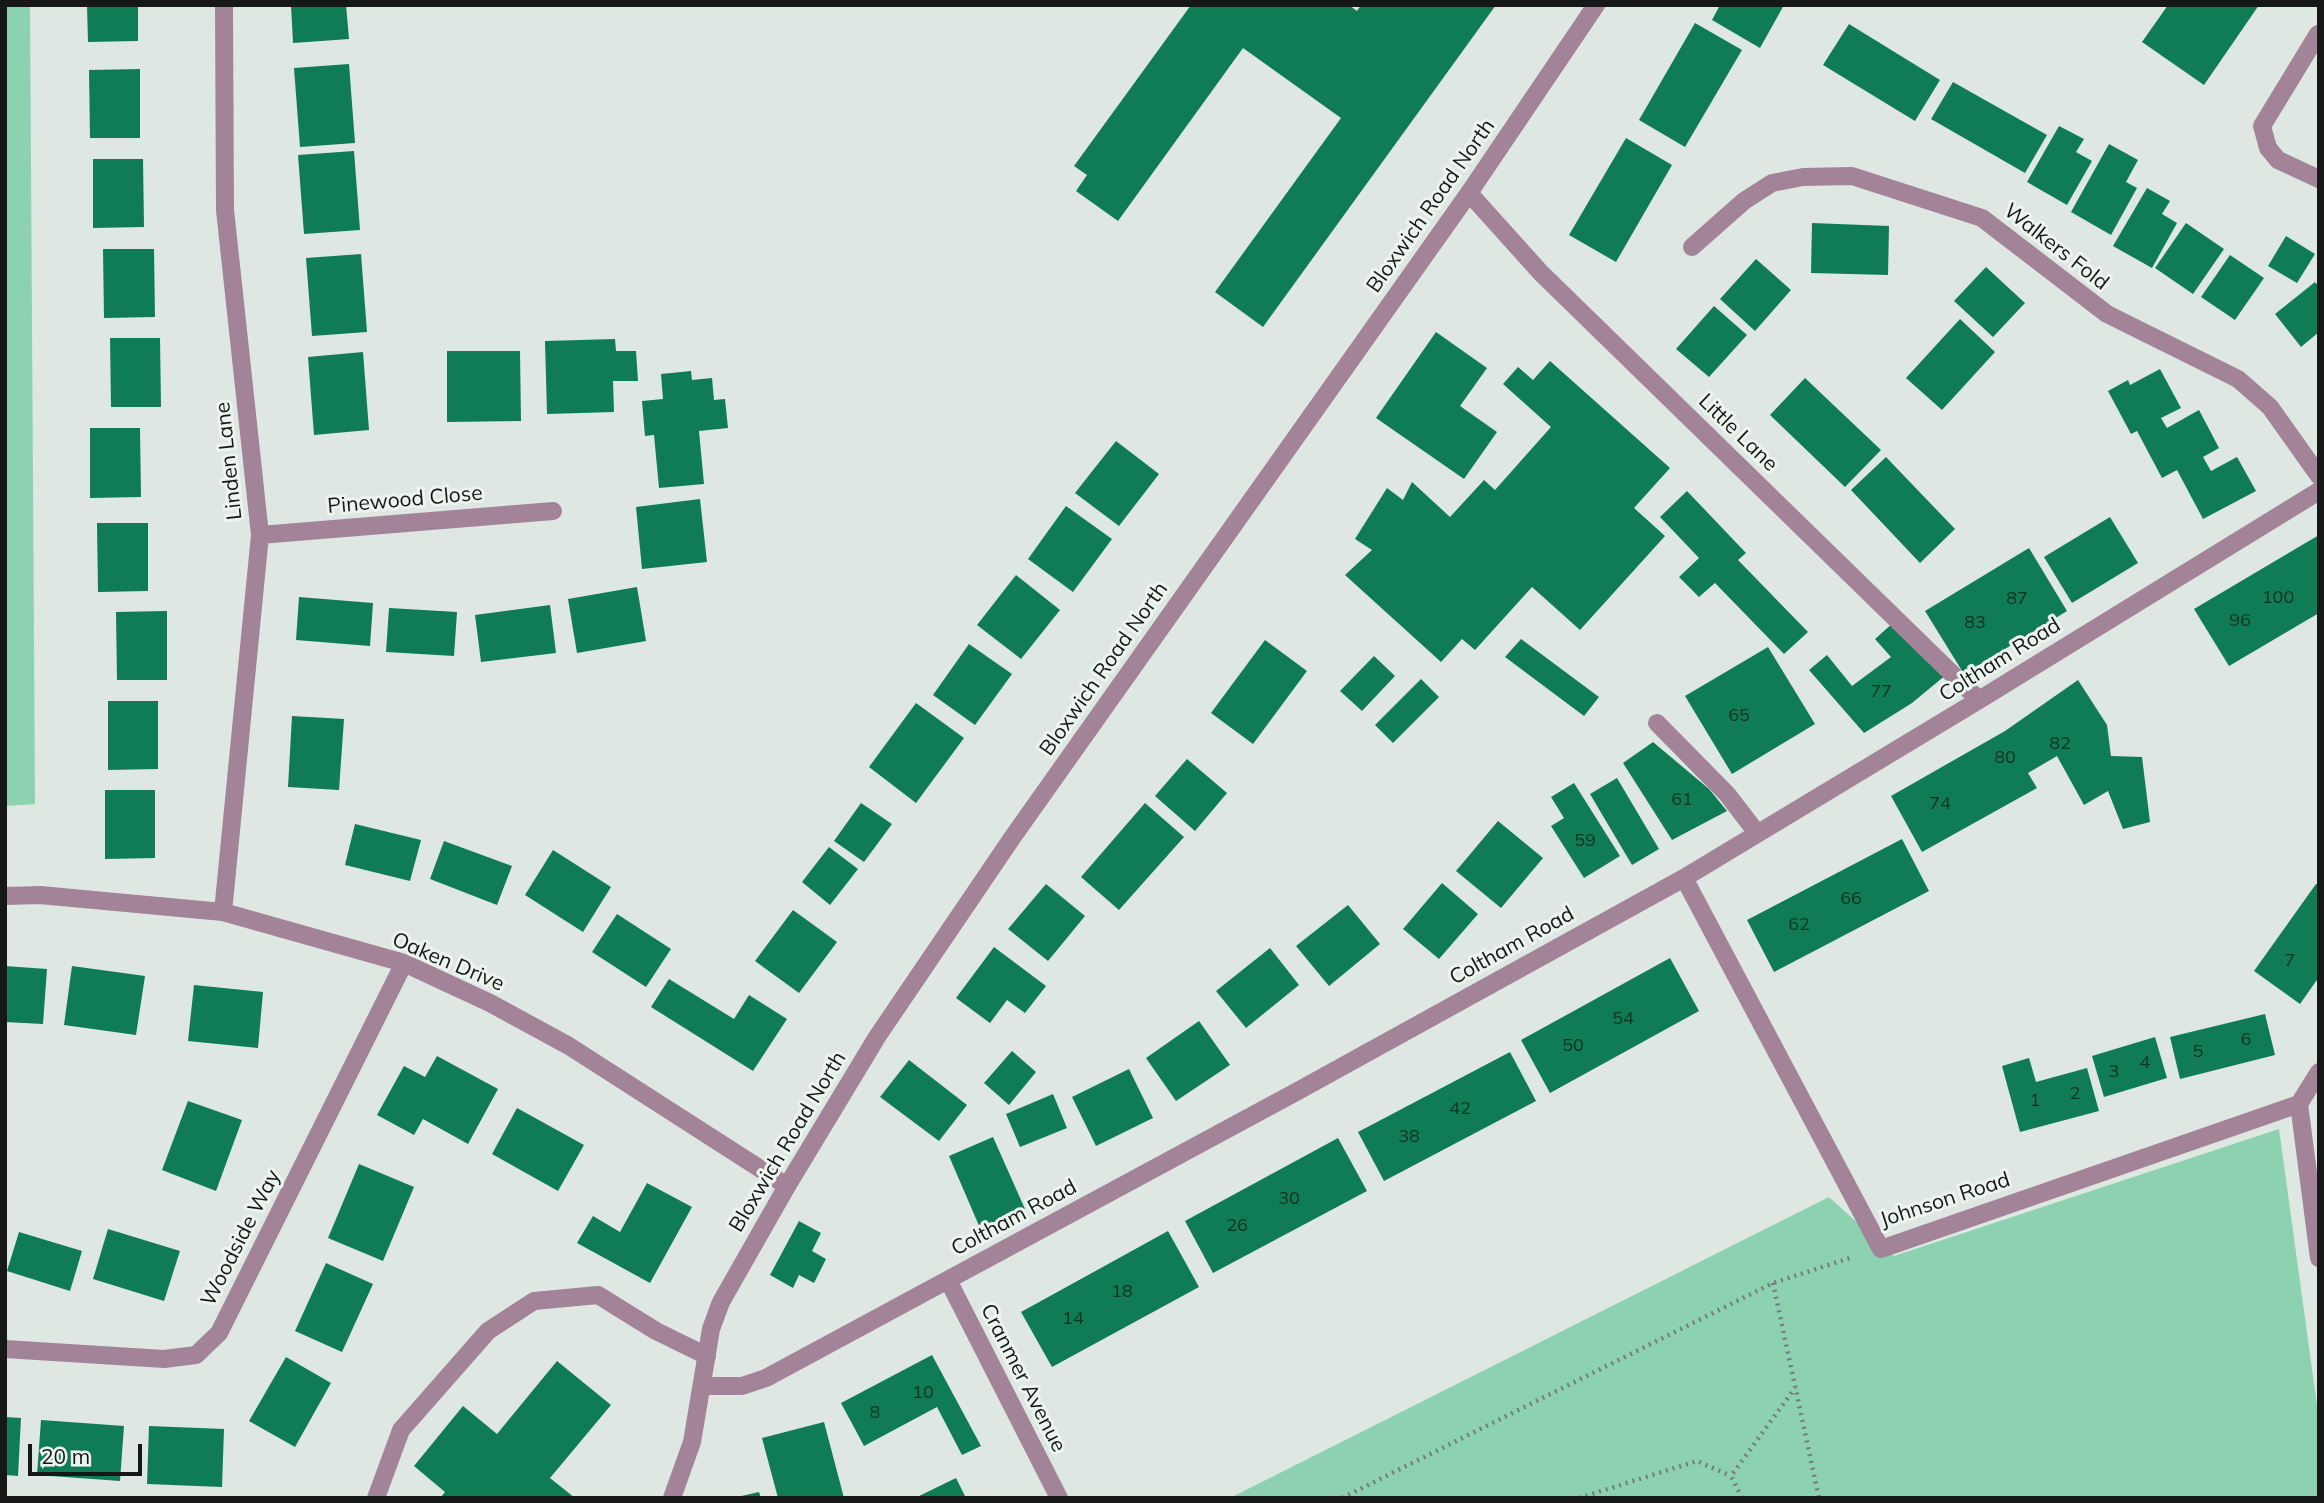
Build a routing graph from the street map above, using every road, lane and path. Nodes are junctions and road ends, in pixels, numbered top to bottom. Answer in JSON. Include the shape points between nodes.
{"nodes":[{"id":1,"x":225,"y":5,"type":"edge"},
{"id":2,"x":1596,"y":5,"type":"edge"},
{"id":3,"x":2318,"y":34,"type":"edge"},
{"id":4,"x":2319,"y":179,"type":"edge"},
{"id":5,"x":1469,"y":194,"type":"junction"},
{"id":6,"x":1692,"y":247,"type":"dead end"},
{"id":7,"x":2319,"y":476,"type":"edge"},
{"id":8,"x":2319,"y":491,"type":"edge"},
{"id":9,"x":552,"y":511,"type":"dead end"},
{"id":10,"x":260,"y":535,"type":"junction"},
{"id":11,"x":1979,"y":701,"type":"junction"},
{"id":12,"x":1657,"y":723,"type":"dead end"},
{"id":13,"x":1757,"y":833,"type":"junction"},
{"id":14,"x":1684,"y":878,"type":"junction"},
{"id":15,"x":5,"y":896,"type":"edge"},
{"id":16,"x":223,"y":912,"type":"junction"},
{"id":17,"x":404,"y":963,"type":"junction"},
{"id":18,"x":2319,"y":1072,"type":"edge"},
{"id":19,"x":2299,"y":1104,"type":"junction"},
{"id":20,"x":787,"y":1185,"type":"junction"},
{"id":21,"x":1881,"y":1248,"type":"junction"},
{"id":22,"x":2319,"y":1258,"type":"edge"},
{"id":23,"x":947,"y":1280,"type":"junction"},
{"id":24,"x":1773,"y":1283,"type":"junction"},
{"id":25,"x":5,"y":1349,"type":"edge"},
{"id":26,"x":707,"y":1356,"type":"junction"},
{"id":27,"x":702,"y":1386,"type":"junction"},
{"id":28,"x":1796,"y":1387,"type":"junction"},
{"id":29,"x":1731,"y":1476,"type":"junction"},
{"id":30,"x":376,"y":1498,"type":"edge"},
{"id":31,"x":672,"y":1498,"type":"edge"},
{"id":32,"x":1059,"y":1498,"type":"edge"},
{"id":33,"x":1342,"y":1498,"type":"edge"},
{"id":34,"x":1579,"y":1498,"type":"edge"},
{"id":35,"x":1742,"y":1498,"type":"edge"},
{"id":36,"x":1819,"y":1498,"type":"edge"}],
"edges":[{"from":1,"to":10,"type":"street","name":"Linden Lane","via":[[225,210]]},
{"from":2,"to":5,"type":"street","name":"Bloxwich Road North"},
{"from":3,"to":4,"type":"street","via":[[2262,126],[2268,148],[2278,160]]},
{"from":5,"to":11,"type":"street","name":"Little Lane","via":[[1541,273]]},
{"from":5,"to":20,"type":"street","name":"Bloxwich Road North","via":[[1012,838],[877,1037]]},
{"from":6,"to":7,"type":"street","name":"Walkers Fold","via":[[1772,183],[1803,177],[1852,176],[1982,218],[2107,314],[2238,379],[2270,407]]},
{"from":8,"to":11,"type":"street","name":"Coltham Road"},
{"from":9,"to":10,"type":"street","name":"Pinewood Close"},
{"from":10,"to":16,"type":"street","name":"Linden Lane"},
{"from":11,"to":13,"type":"street","name":"Coltham Road"},
{"from":12,"to":13,"type":"street","via":[[1727,794]]},
{"from":13,"to":14,"type":"street","name":"Coltham Road"},
{"from":14,"to":21,"type":"street","name":"Johnson Road"},
{"from":14,"to":23,"type":"street","name":"Coltham Road"},
{"from":15,"to":16,"type":"street","name":"Oaken Drive","via":[[40,895]]},
{"from":16,"to":17,"type":"street","name":"Oaken Drive"},
{"from":17,"to":20,"type":"street","name":"Oaken Drive","via":[[569,1046]]},
{"from":17,"to":25,"type":"street","name":"Woodside Way","via":[[219,1333],[196,1355],[164,1359]]},
{"from":18,"to":19,"type":"street"},
{"from":19,"to":21,"type":"street","name":"Johnson Road"},
{"from":19,"to":22,"type":"street"},
{"from":20,"to":26,"type":"street","name":"Bloxwich Road North","via":[[721,1302]]},
{"from":21,"to":24,"type":"path"},
{"from":23,"to":27,"type":"street","name":"Coltham Road","via":[[766,1378],[742,1387]]},
{"from":23,"to":32,"type":"street","name":"Cranmer Avenue"},
{"from":24,"to":28,"type":"path"},
{"from":24,"to":33,"type":"path"},
{"from":26,"to":27,"type":"street","name":"Bloxwich Road North"},
{"from":26,"to":30,"type":"street","via":[[598,1295],[534,1301],[488,1331],[401,1430]]},
{"from":27,"to":31,"type":"street","name":"Bloxwich Road North","via":[[692,1442]]},
{"from":28,"to":29,"type":"path"},
{"from":28,"to":36,"type":"path"},
{"from":29,"to":34,"type":"path","via":[[1697,1461]]},
{"from":29,"to":35,"type":"path"}]}
